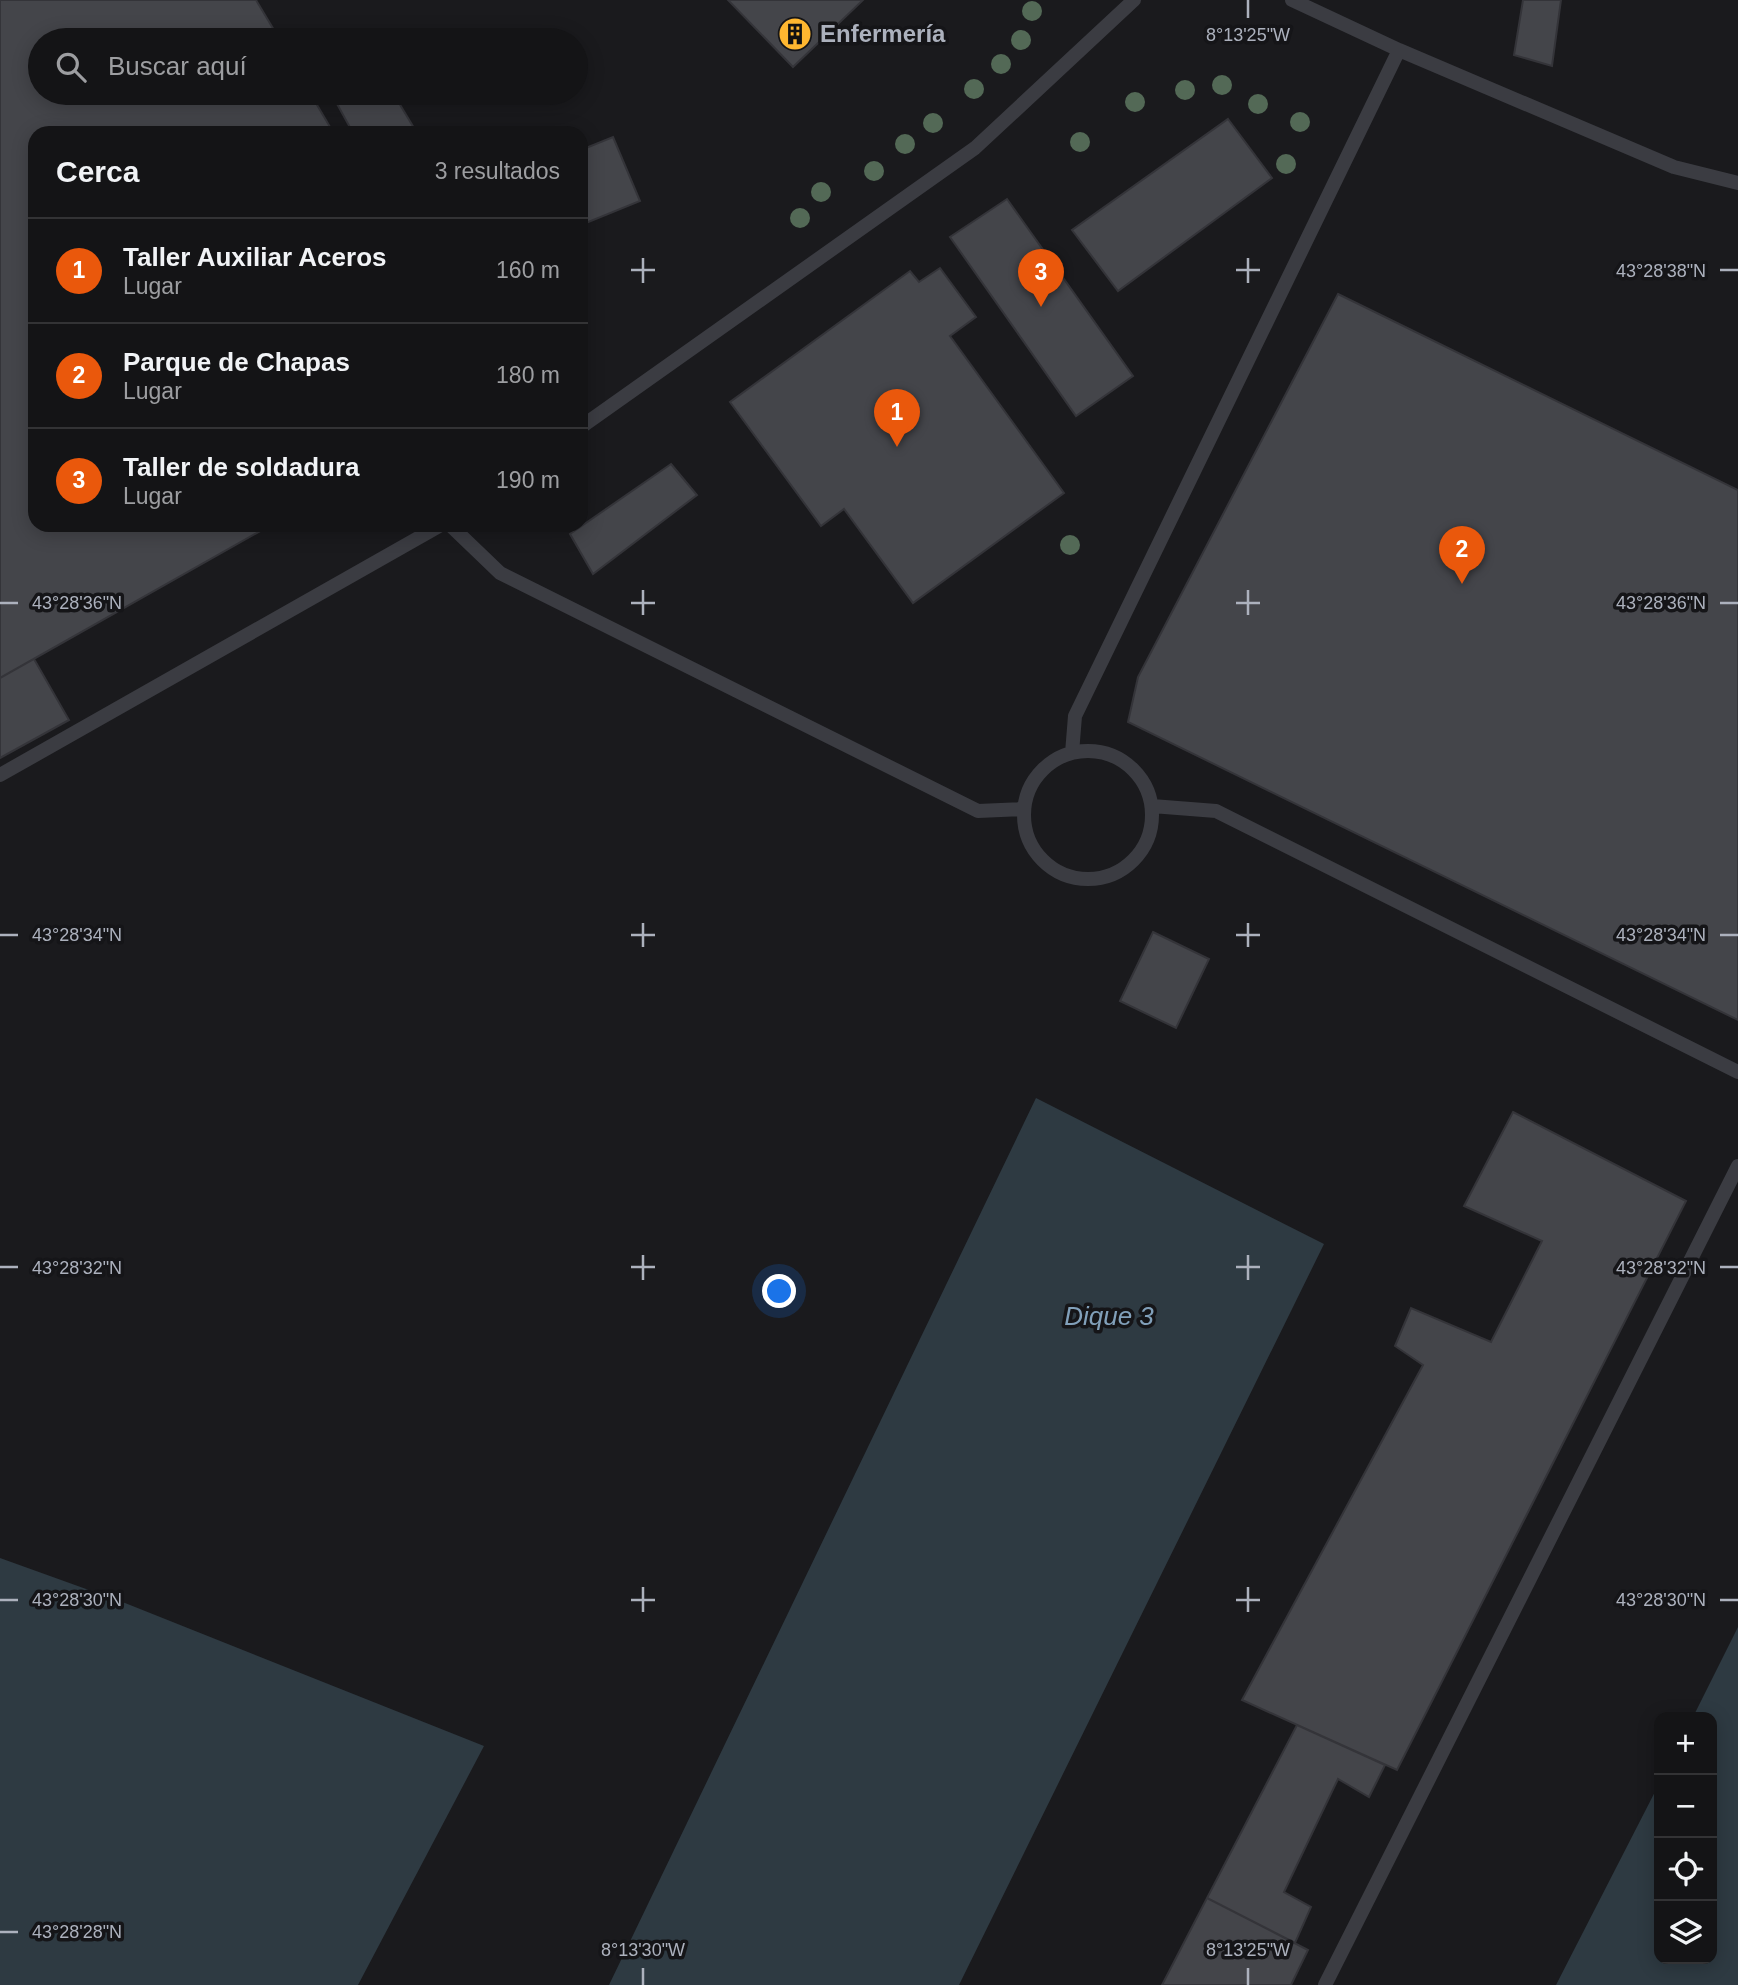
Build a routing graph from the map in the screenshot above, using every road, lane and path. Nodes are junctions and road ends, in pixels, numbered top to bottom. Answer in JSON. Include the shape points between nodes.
{"nodes":[{"id":1,"x":1134,"y":0,"type":"edge"},
{"id":2,"x":1292,"y":0,"type":"edge"},
{"id":3,"x":1398,"y":50,"type":"junction"},
{"id":4,"x":1738,"y":183,"type":"edge"},
{"id":5,"x":588,"y":422,"type":"edge"},
{"id":6,"x":429,"y":532,"type":"edge"},
{"id":7,"x":457,"y":532,"type":"edge"},
{"id":8,"x":1072,"y":753,"type":"junction"},
{"id":9,"x":0,"y":775,"type":"edge"},
{"id":10,"x":1152,"y":806,"type":"junction"},
{"id":11,"x":1024,"y":809,"type":"junction"},
{"id":12,"x":1738,"y":1072,"type":"edge"},
{"id":13,"x":1738,"y":1166,"type":"edge"},
{"id":14,"x":1325,"y":1985,"type":"edge"}],
"edges":[{"from":1,"to":5,"type":"lane","via":[[975,148]]},
{"from":2,"to":3,"type":"lane"},
{"from":3,"to":4,"type":"lane","via":[[1674,167]]},
{"from":3,"to":8,"type":"lane","via":[[1075,716]]},
{"from":6,"to":9,"type":"lane"},
{"from":7,"to":11,"type":"lane","via":[[500,573],[978,811]]},
{"from":8,"to":10,"type":"lane","via":[[1090,750],[1124,761],[1148,789]]},
{"from":8,"to":11,"type":"lane","via":[[1039,773]]},
{"from":10,"to":11,"type":"lane","via":[[1152,825],[1135,860],[1100,878],[1061,873],[1045,862],[1032,847]]},
{"from":10,"to":12,"type":"lane","via":[[1216,811]]},
{"from":13,"to":14,"type":"lane"}]}
